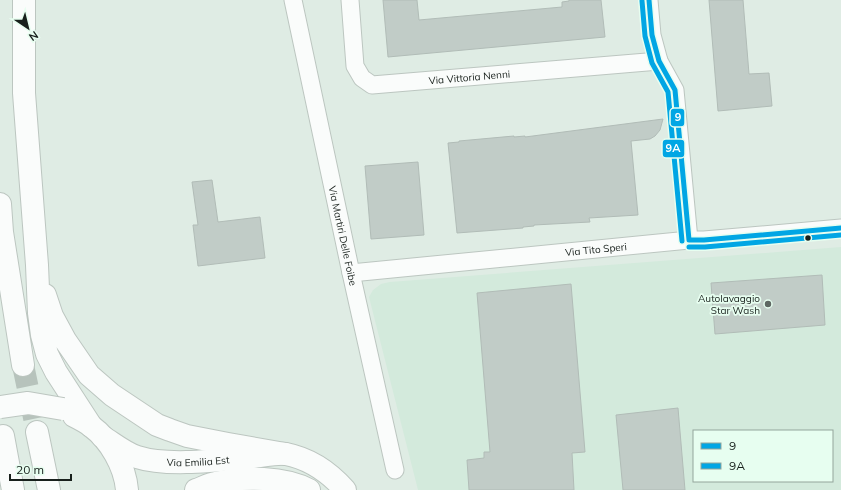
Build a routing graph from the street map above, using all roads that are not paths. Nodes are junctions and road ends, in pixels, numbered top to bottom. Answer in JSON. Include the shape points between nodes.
{"nodes":[{"id":1,"x":24,"y":0,"type":"edge"},
{"id":2,"x":293,"y":0,"type":"edge"},
{"id":3,"x":350,"y":0,"type":"edge"},
{"id":4,"x":649,"y":0,"type":"edge"},
{"id":5,"x":659,"y":61,"type":"junction"},
{"id":6,"x":0,"y":204,"type":"edge"},
{"id":7,"x":841,"y":228,"type":"edge"},
{"id":8,"x":689,"y":240,"type":"junction"},
{"id":9,"x":37,"y":265,"type":"junction"},
{"id":10,"x":351,"y":273,"type":"junction"},
{"id":11,"x":23,"y":365,"type":"tunnel mouth"},
{"id":12,"x":0,"y":407,"type":"edge"},
{"id":13,"x":37,"y":432,"type":"tunnel mouth"},
{"id":14,"x":97,"y":432,"type":"junction"},
{"id":15,"x":2,"y":436,"type":"dead end"},
{"id":16,"x":285,"y":454,"type":"junction"},
{"id":17,"x":395,"y":470,"type":"dead end"},
{"id":18,"x":13,"y":490,"type":"edge"},
{"id":19,"x":49,"y":490,"type":"edge"},
{"id":20,"x":127,"y":490,"type":"edge"},
{"id":21,"x":196,"y":490,"type":"edge"},
{"id":22,"x":309,"y":490,"type":"edge"},
{"id":23,"x":345,"y":490,"type":"edge"}],
"edges":[{"from":1,"to":9,"type":"main road","via":[[24,93]]},
{"from":2,"to":10,"type":"street","name":"Via Martiri Delle Foibe"},
{"from":3,"to":5,"type":"street","name":"Via Vittoria Nenni","via":[[355,66],[362,78],[372,85]]},
{"from":4,"to":5,"type":"street","via":[[652,35]]},
{"from":5,"to":8,"type":"street","via":[[675,90]]},
{"from":6,"to":11,"type":"main road"},
{"from":7,"to":8,"type":"street","name":"Via Tito Speri"},
{"from":8,"to":10,"type":"street","name":"Via Tito Speri"},
{"from":9,"to":14,"type":"main road","via":[[39,313],[47,354],[56,372]]},
{"from":9,"to":16,"type":"main road","via":[[52,316],[65,340],[89,375],[112,395],[157,424],[186,436]]},
{"from":10,"to":17,"type":"street","name":"Via Martiri Delle Foibe"},
{"from":12,"to":14,"type":"main road","name":"Via Emilia Est","bridge":true,"via":[[28,403],[63,410]]},
{"from":13,"to":19,"type":"main road"},
{"from":14,"to":16,"type":"main road","name":"Via Emilia Est","via":[[124,451],[137,457],[161,462]]},
{"from":14,"to":20,"type":"main road","via":[[114,452]]},
{"from":15,"to":18,"type":"main road"},
{"from":16,"to":23,"type":"main road","name":"Via Emilia Est","via":[[322,469]]},
{"from":21,"to":22,"type":"main road","via":[[217,482],[245,479],[277,480]]}]}
